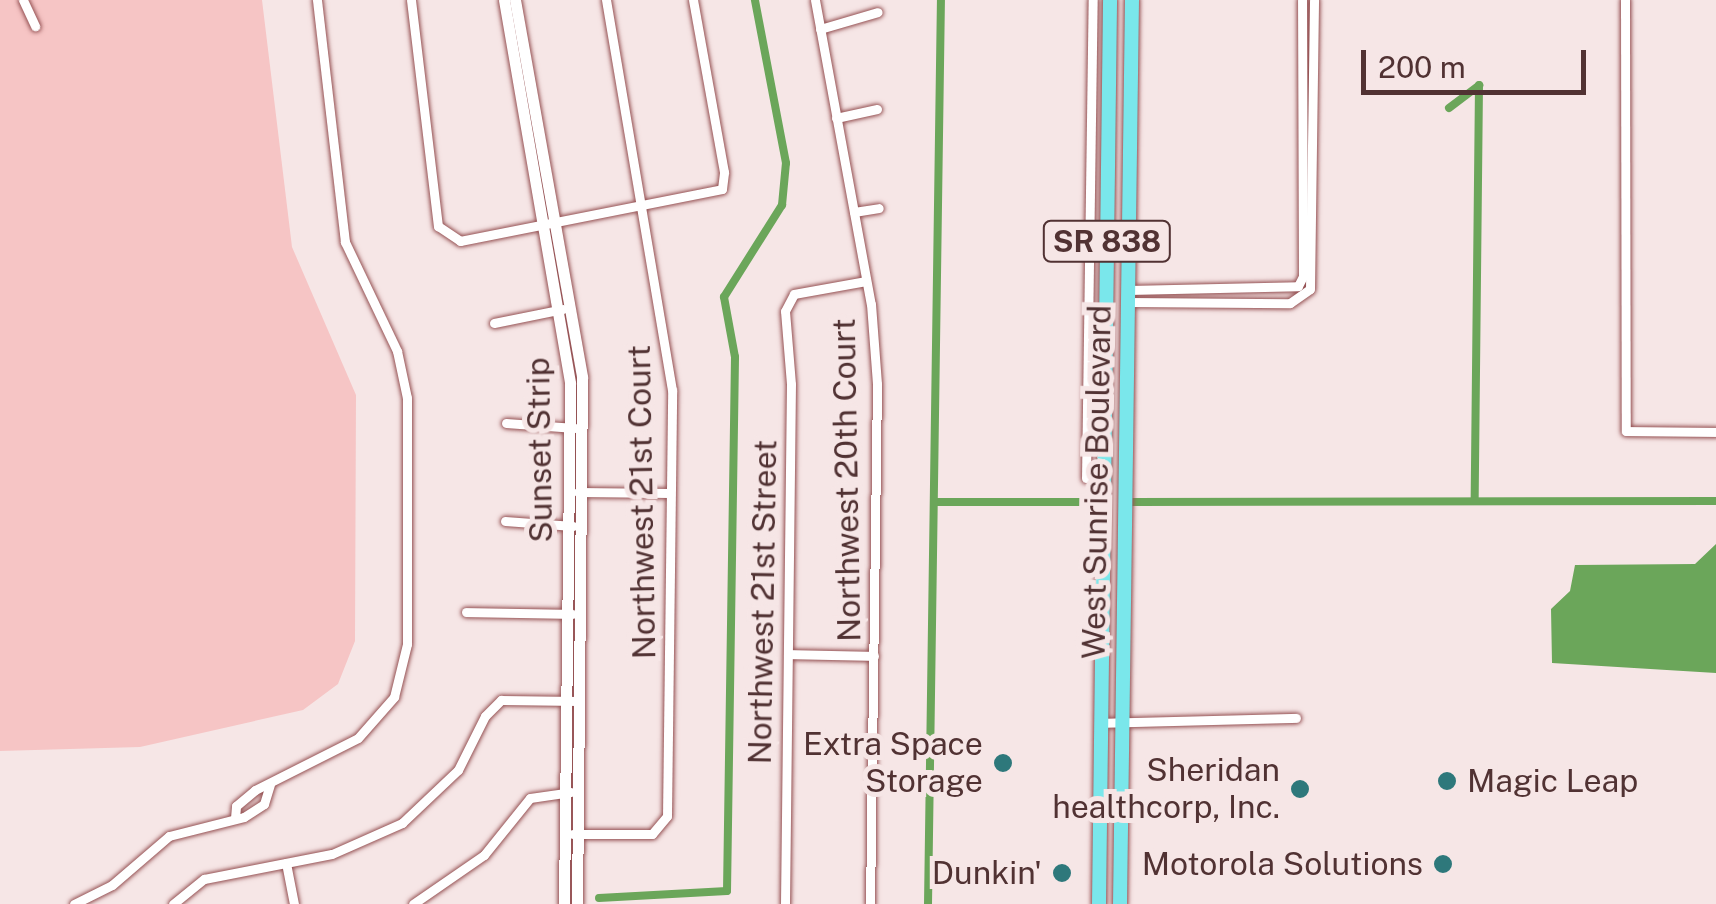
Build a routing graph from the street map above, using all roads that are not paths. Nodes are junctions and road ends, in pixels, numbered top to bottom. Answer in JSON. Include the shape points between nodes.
{"nodes":[{"id":1,"x":24,"y":0,"type":"edge"},
{"id":2,"x":316,"y":0,"type":"edge"},
{"id":3,"x":412,"y":0,"type":"edge"},
{"id":4,"x":504,"y":0,"type":"edge"},
{"id":5,"x":515,"y":0,"type":"edge"},
{"id":6,"x":606,"y":0,"type":"edge"},
{"id":7,"x":694,"y":0,"type":"edge"},
{"id":8,"x":815,"y":0,"type":"edge"},
{"id":9,"x":1092,"y":0,"type":"edge"},
{"id":10,"x":1110,"y":0,"type":"edge"},
{"id":11,"x":1132,"y":0,"type":"edge"},
{"id":12,"x":1302,"y":0,"type":"edge"},
{"id":13,"x":1314,"y":0,"type":"edge"},
{"id":14,"x":1625,"y":0,"type":"edge"},
{"id":15,"x":878,"y":12,"type":"dead end"},
{"id":16,"x":35,"y":26,"type":"dead end"},
{"id":17,"x":820,"y":29,"type":"junction"},
{"id":18,"x":877,"y":110,"type":"dead end"},
{"id":19,"x":836,"y":118,"type":"junction"},
{"id":20,"x":643,"y":208,"type":"junction"},
{"id":21,"x":879,"y":208,"type":"dead end"},
{"id":22,"x":854,"y":212,"type":"junction"},
{"id":23,"x":551,"y":224,"type":"junction"},
{"id":24,"x":866,"y":281,"type":"junction"},
{"id":25,"x":1302,"y":290,"type":"junction"},
{"id":26,"x":1089,"y":293,"type":"junction"},
{"id":27,"x":1128,"y":296,"type":"junction"},
{"id":28,"x":1106,"y":300,"type":"junction"},
{"id":29,"x":566,"y":309,"type":"junction"},
{"id":30,"x":494,"y":323,"type":"dead end"},
{"id":31,"x":1128,"y":327,"type":"junction"},
{"id":32,"x":506,"y":422,"type":"dead end"},
{"id":33,"x":577,"y":428,"type":"junction"},
{"id":34,"x":1716,"y":432,"type":"edge"},
{"id":35,"x":1086,"y":478,"type":"dead end"},
{"id":36,"x":576,"y":492,"type":"junction"},
{"id":37,"x":670,"y":493,"type":"junction"},
{"id":38,"x":505,"y":521,"type":"dead end"},
{"id":39,"x":575,"y":526,"type":"junction"},
{"id":40,"x":466,"y":612,"type":"dead end"},
{"id":41,"x":574,"y":614,"type":"junction"},
{"id":42,"x":788,"y":654,"type":"junction"},
{"id":43,"x":874,"y":656,"type":"junction"},
{"id":44,"x":573,"y":701,"type":"junction"},
{"id":45,"x":1296,"y":718,"type":"dead end"},
{"id":46,"x":1120,"y":719,"type":"junction"},
{"id":47,"x":1100,"y":723,"type":"junction"},
{"id":48,"x":270,"y":784,"type":"junction"},
{"id":49,"x":572,"y":792,"type":"junction"},
{"id":50,"x":248,"y":794,"type":"junction"},
{"id":51,"x":260,"y":806,"type":"junction"},
{"id":52,"x":234,"y":818,"type":"junction"},
{"id":53,"x":572,"y":834,"type":"junction"},
{"id":54,"x":286,"y":863,"type":"junction"},
{"id":55,"x":427,"y":901,"type":"edge"},
{"id":56,"x":74,"y":904,"type":"edge"},
{"id":57,"x":174,"y":904,"type":"edge"},
{"id":58,"x":294,"y":904,"type":"edge"},
{"id":59,"x":413,"y":904,"type":"edge"},
{"id":60,"x":564,"y":904,"type":"edge"},
{"id":61,"x":577,"y":904,"type":"edge"},
{"id":62,"x":785,"y":904,"type":"edge"},
{"id":63,"x":870,"y":904,"type":"edge"},
{"id":64,"x":1099,"y":904,"type":"edge"},
{"id":65,"x":1120,"y":904,"type":"edge"}],
"edges":[{"from":1,"to":16,"type":"street"},
{"from":2,"to":48,"type":"street","via":[[346,242],[404,374],[407,644],[394,697],[358,738]]},
{"from":3,"to":23,"type":"street","via":[[438,226],[447,238]]},
{"from":4,"to":23,"type":"street","name":"Sunset Strip"},
{"from":5,"to":23,"type":"street","name":"Sunset Strip"},
{"from":6,"to":20,"type":"street","name":"Northwest 21st Court"},
{"from":7,"to":20,"type":"street","via":[[722,189]]},
{"from":8,"to":17,"type":"street","name":"Northwest 20th Court"},
{"from":9,"to":26,"type":"street"},
{"from":10,"to":28,"type":"highway","name":"West Sunrise Boulevard","number":"SR 838"},
{"from":11,"to":27,"type":"highway","name":"West Sunrise Boulevard","number":"SR 838"},
{"from":12,"to":25,"type":"street"},
{"from":13,"to":25,"type":"street","via":[[1315,277]]},
{"from":14,"to":34,"type":"street","via":[[1626,432]]},
{"from":15,"to":17,"type":"street"},
{"from":17,"to":19,"type":"street","name":"Northwest 20th Court"},
{"from":18,"to":19,"type":"street"},
{"from":19,"to":22,"type":"street","name":"Northwest 20th Court"},
{"from":20,"to":23,"type":"street"},
{"from":20,"to":37,"type":"street","name":"Northwest 21st Court","via":[[670,363]]},
{"from":21,"to":22,"type":"street"},
{"from":22,"to":24,"type":"street","name":"Northwest 20th Court"},
{"from":23,"to":29,"type":"street","name":"Sunset Strip"},
{"from":24,"to":42,"type":"street","name":"Northwest 21st Street","via":[[794,294],[787,302]]},
{"from":24,"to":43,"type":"street","name":"Northwest 20th Court","via":[[877,384]]},
{"from":25,"to":27,"type":"street","via":[[1290,302]]},
{"from":26,"to":28,"type":"street"},
{"from":26,"to":35,"type":"street"},
{"from":27,"to":31,"type":"highway","name":"West Sunrise Boulevard","number":"SR 838"},
{"from":28,"to":31,"type":"highway"},
{"from":28,"to":47,"type":"highway","name":"West Sunrise Boulevard","number":"SR 838"},
{"from":29,"to":30,"type":"street"},
{"from":29,"to":33,"type":"street","name":"Sunset Strip"},
{"from":31,"to":46,"type":"highway","name":"West Sunrise Boulevard","number":"SR 838"},
{"from":32,"to":33,"type":"street"},
{"from":33,"to":36,"type":"street","name":"Sunset Strip"},
{"from":36,"to":37,"type":"street"},
{"from":36,"to":39,"type":"street","name":"Sunset Strip"},
{"from":37,"to":53,"type":"street","name":"Northwest 21st Court","via":[[662,828],[652,834]]},
{"from":38,"to":39,"type":"street"},
{"from":39,"to":41,"type":"street","name":"Sunset Strip"},
{"from":40,"to":41,"type":"street"},
{"from":41,"to":44,"type":"street","name":"Sunset Strip"},
{"from":42,"to":43,"type":"street"},
{"from":42,"to":62,"type":"street","name":"Northwest 21st Street"},
{"from":43,"to":63,"type":"street","name":"Northwest 20th Court"},
{"from":44,"to":49,"type":"street","name":"Sunset Strip"},
{"from":44,"to":54,"type":"street","via":[[492,705],[458,770],[402,823],[364,844]]},
{"from":45,"to":46,"type":"street"},
{"from":46,"to":47,"type":"street"},
{"from":46,"to":65,"type":"highway","name":"West Sunrise Boulevard","number":"SR 838"},
{"from":47,"to":64,"type":"highway","name":"West Sunrise Boulevard","number":"SR 838"},
{"from":48,"to":50,"type":"street"},
{"from":48,"to":51,"type":"street"},
{"from":49,"to":53,"type":"street","name":"Sunset Strip"},
{"from":49,"to":55,"type":"street","via":[[530,798],[484,855]]},
{"from":50,"to":51,"type":"street"},
{"from":50,"to":52,"type":"street"},
{"from":51,"to":52,"type":"street"},
{"from":52,"to":56,"type":"street","via":[[169,836],[112,885]]},
{"from":53,"to":60,"type":"street","name":"Sunset Strip"},
{"from":53,"to":61,"type":"street","name":"Sunset Strip"},
{"from":54,"to":57,"type":"street","via":[[204,879]]},
{"from":54,"to":58,"type":"street"},
{"from":55,"to":59,"type":"street"}]}
